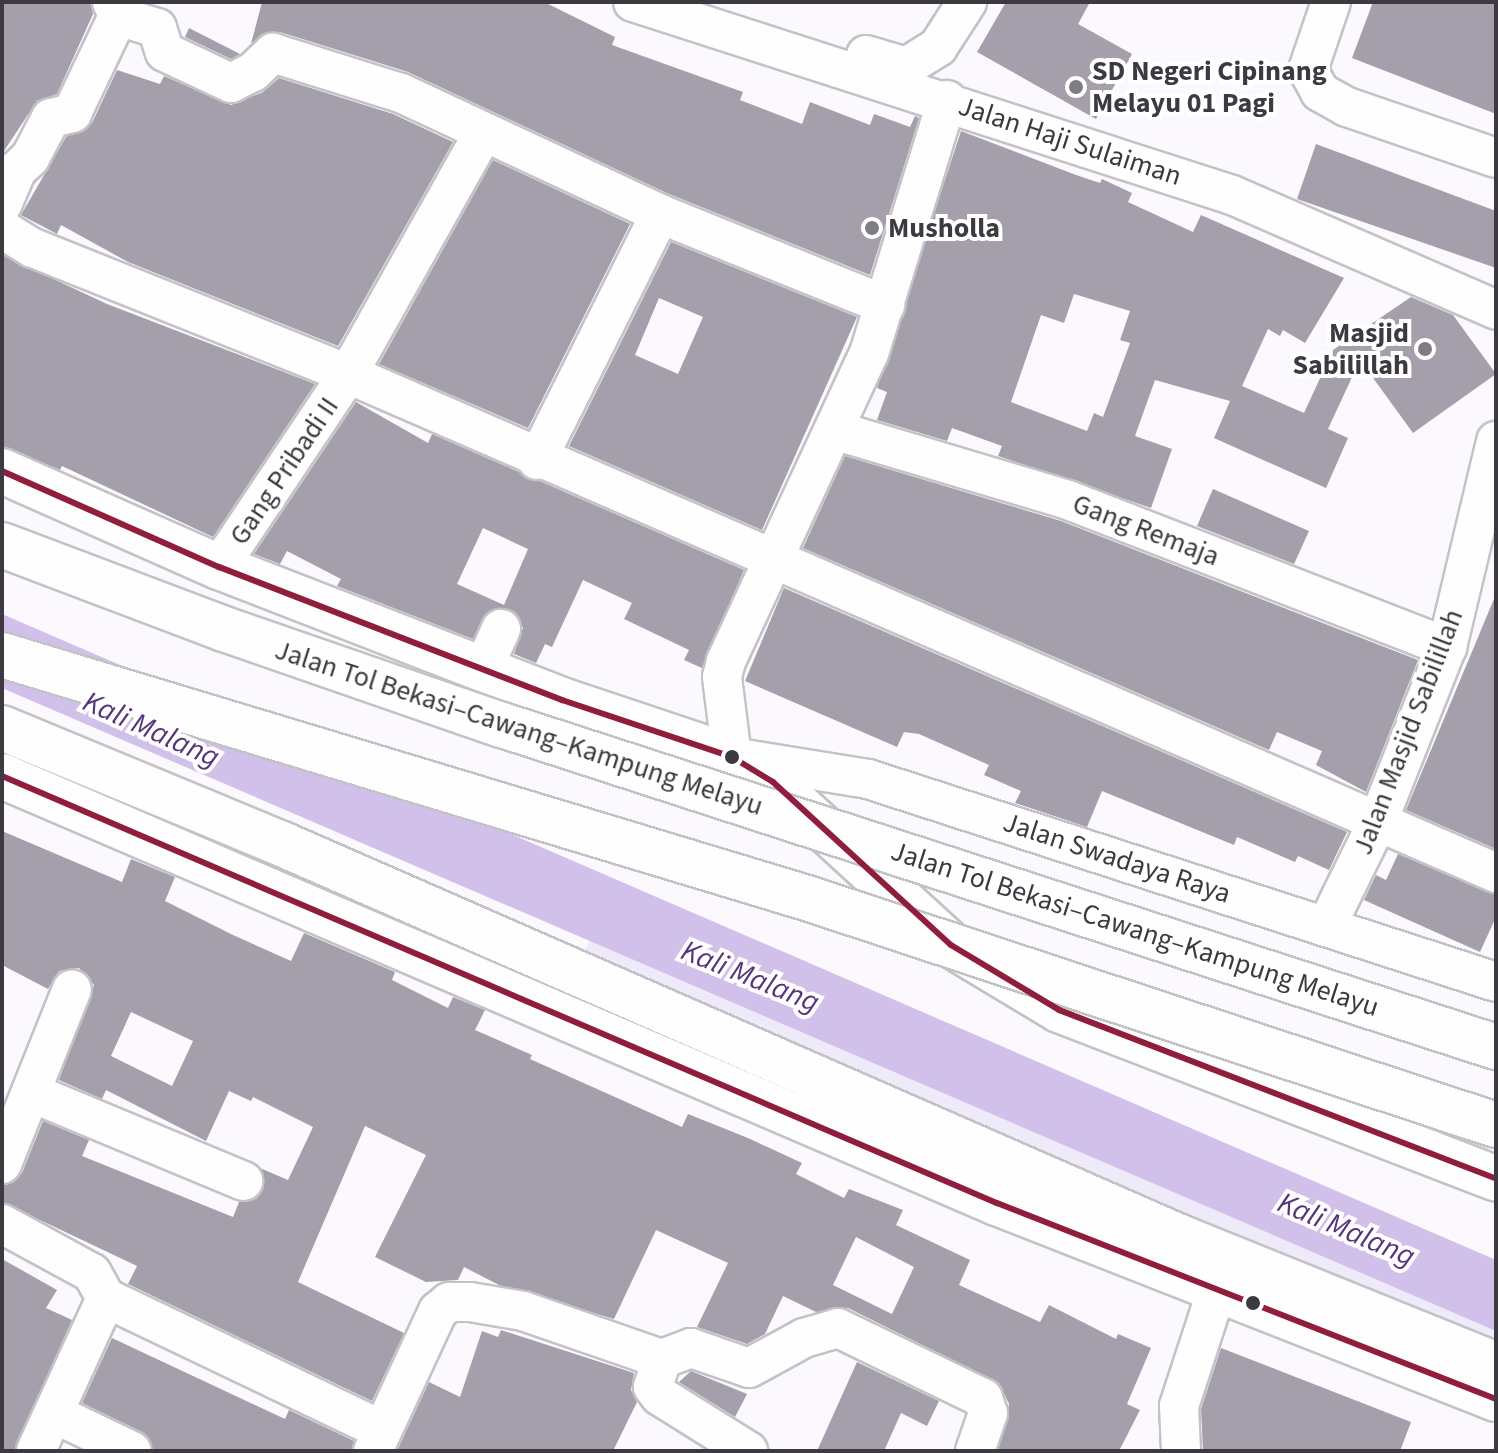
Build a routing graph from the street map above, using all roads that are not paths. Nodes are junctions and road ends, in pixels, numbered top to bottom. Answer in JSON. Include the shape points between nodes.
{"nodes":[{"id":1,"x":633,"y":2,"type":"edge"},
{"id":2,"x":702,"y":2,"type":"edge"},
{"id":3,"x":967,"y":2,"type":"edge"},
{"id":4,"x":1331,"y":2,"type":"edge"},
{"id":5,"x":115,"y":9,"type":"edge"},
{"id":6,"x":947,"y":100,"type":"junction"},
{"id":7,"x":483,"y":133,"type":"junction"},
{"id":8,"x":1496,"y":158,"type":"edge"},
{"id":9,"x":2,"y":205,"type":"edge"},
{"id":10,"x":660,"y":214,"type":"junction"},
{"id":11,"x":2,"y":229,"type":"edge"},
{"id":12,"x":885,"y":305,"type":"junction"},
{"id":13,"x":1496,"y":310,"type":"edge"},
{"id":14,"x":348,"y":374,"type":"junction"},
{"id":15,"x":837,"y":431,"type":"junction"},
{"id":16,"x":1496,"y":441,"type":"edge"},
{"id":17,"x":537,"y":460,"type":"junction"},
{"id":18,"x":2,"y":471,"type":"edge"},
{"id":19,"x":2,"y":545,"type":"edge"},
{"id":20,"x":1485,"y":554,"type":"edge"},
{"id":21,"x":772,"y":558,"type":"junction"},
{"id":22,"x":219,"y":567,"type":"junction"},
{"id":23,"x":501,"y":629,"type":"dead end"},
{"id":24,"x":1447,"y":647,"type":"junction"},
{"id":25,"x":2,"y":655,"type":"edge"},
{"id":26,"x":483,"y":669,"type":"junction"},
{"id":27,"x":2,"y":728,"type":"edge"},
{"id":28,"x":732,"y":757,"type":"junction"},
{"id":29,"x":2,"y":776,"type":"edge"},
{"id":30,"x":1378,"y":821,"type":"junction"},
{"id":31,"x":1496,"y":873,"type":"edge"},
{"id":32,"x":1327,"y":925,"type":"junction"},
{"id":33,"x":1496,"y":982,"type":"edge"},
{"id":34,"x":72,"y":989,"type":"dead end"},
{"id":35,"x":1496,"y":1047,"type":"edge"},
{"id":36,"x":32,"y":1093,"type":"junction"},
{"id":37,"x":1496,"y":1125,"type":"edge"},
{"id":38,"x":2,"y":1164,"type":"edge"},
{"id":39,"x":1496,"y":1179,"type":"edge"},
{"id":40,"x":243,"y":1181,"type":"dead end"},
{"id":41,"x":2,"y":1224,"type":"edge"},
{"id":42,"x":1216,"y":1293,"type":"junction"},
{"id":43,"x":106,"y":1298,"type":"junction"},
{"id":44,"x":662,"y":1359,"type":"junction"},
{"id":45,"x":1496,"y":1365,"type":"edge"},
{"id":46,"x":1496,"y":1399,"type":"edge"},
{"id":47,"x":55,"y":1414,"type":"junction"},
{"id":48,"x":378,"y":1440,"type":"edge"},
{"id":49,"x":36,"y":1451,"type":"edge"},
{"id":50,"x":132,"y":1451,"type":"edge"},
{"id":51,"x":748,"y":1451,"type":"edge"},
{"id":52,"x":975,"y":1451,"type":"edge"},
{"id":53,"x":1181,"y":1451,"type":"edge"}],
"edges":[{"from":1,"to":6,"type":"street","name":"Jalan Haji Sulaiman"},
{"from":2,"to":3,"type":"street","via":[[906,67],[938,47]]},
{"from":4,"to":8,"type":"street","via":[[1308,70],[1320,92],[1347,107]]},
{"from":5,"to":7,"type":"street","via":[[157,28],[165,52],[231,83],[273,53],[401,93]]},
{"from":5,"to":9,"type":"street","via":[[72,113],[51,118],[30,158],[17,170]]},
{"from":6,"to":12,"type":"street"},
{"from":6,"to":13,"type":"street","name":"Jalan Haji Sulaiman","via":[[1232,195]]},
{"from":7,"to":10,"type":"street"},
{"from":7,"to":14,"type":"street","name":"Gang Pribadi II"},
{"from":10,"to":12,"type":"street"},
{"from":10,"to":17,"type":"street"},
{"from":11,"to":14,"type":"street","via":[[33,248]]},
{"from":12,"to":15,"type":"street"},
{"from":14,"to":17,"type":"street"},
{"from":14,"to":22,"type":"street","name":"Gang Pribadi II"},
{"from":15,"to":21,"type":"street"},
{"from":15,"to":24,"type":"street","name":"Gang Remaja","via":[[1068,500]]},
{"from":16,"to":20,"type":"street","name":"Jalan Masjid Sabilillah"},
{"from":17,"to":21,"type":"street"},
{"from":18,"to":22,"type":"main road"},
{"from":19,"to":35,"type":"main road","name":"Jalan Tol Bekasi–Cawang–Kampung Melayu","bridge":true,"via":[[502,725]]},
{"from":20,"to":24,"type":"street","name":"Jalan Masjid Sabilillah"},
{"from":21,"to":28,"type":"street","via":[[722,677]]},
{"from":21,"to":30,"type":"street"},
{"from":22,"to":26,"type":"main road"},
{"from":23,"to":26,"type":"street"},
{"from":24,"to":30,"type":"street","name":"Jalan Masjid Sabilillah"},
{"from":25,"to":37,"type":"main road","bridge":true,"via":[[807,898]]},
{"from":26,"to":28,"type":"main road"},
{"from":27,"to":45,"type":"main road","via":[[282,844],[1076,1193]]},
{"from":28,"to":32,"type":"street","name":"Jalan Swadaya Raya","via":[[868,779]]},
{"from":28,"to":39,"type":"main road","via":[[773,782],[951,945],[1047,1003]]},
{"from":29,"to":42,"type":"main road","via":[[416,957]]},
{"from":30,"to":31,"type":"street"},
{"from":30,"to":32,"type":"street","name":"Jalan Masjid Sabilillah"},
{"from":32,"to":33,"type":"street","name":"Jalan Swadaya Raya"},
{"from":34,"to":36,"type":"street"},
{"from":36,"to":38,"type":"street"},
{"from":36,"to":40,"type":"street"},
{"from":41,"to":43,"type":"street","via":[[92,1273]]},
{"from":42,"to":46,"type":"main road"},
{"from":42,"to":53,"type":"street","via":[[1179,1406]]},
{"from":43,"to":47,"type":"street"},
{"from":43,"to":48,"type":"street"},
{"from":44,"to":48,"type":"street","via":[[523,1311],[449,1302],[426,1332]]},
{"from":44,"to":51,"type":"street","via":[[653,1387],[660,1396]]},
{"from":44,"to":52,"type":"street","via":[[691,1348],[749,1368],[804,1338],[838,1328],[983,1398],[988,1413]]},
{"from":47,"to":49,"type":"street"},
{"from":47,"to":50,"type":"street"}]}
